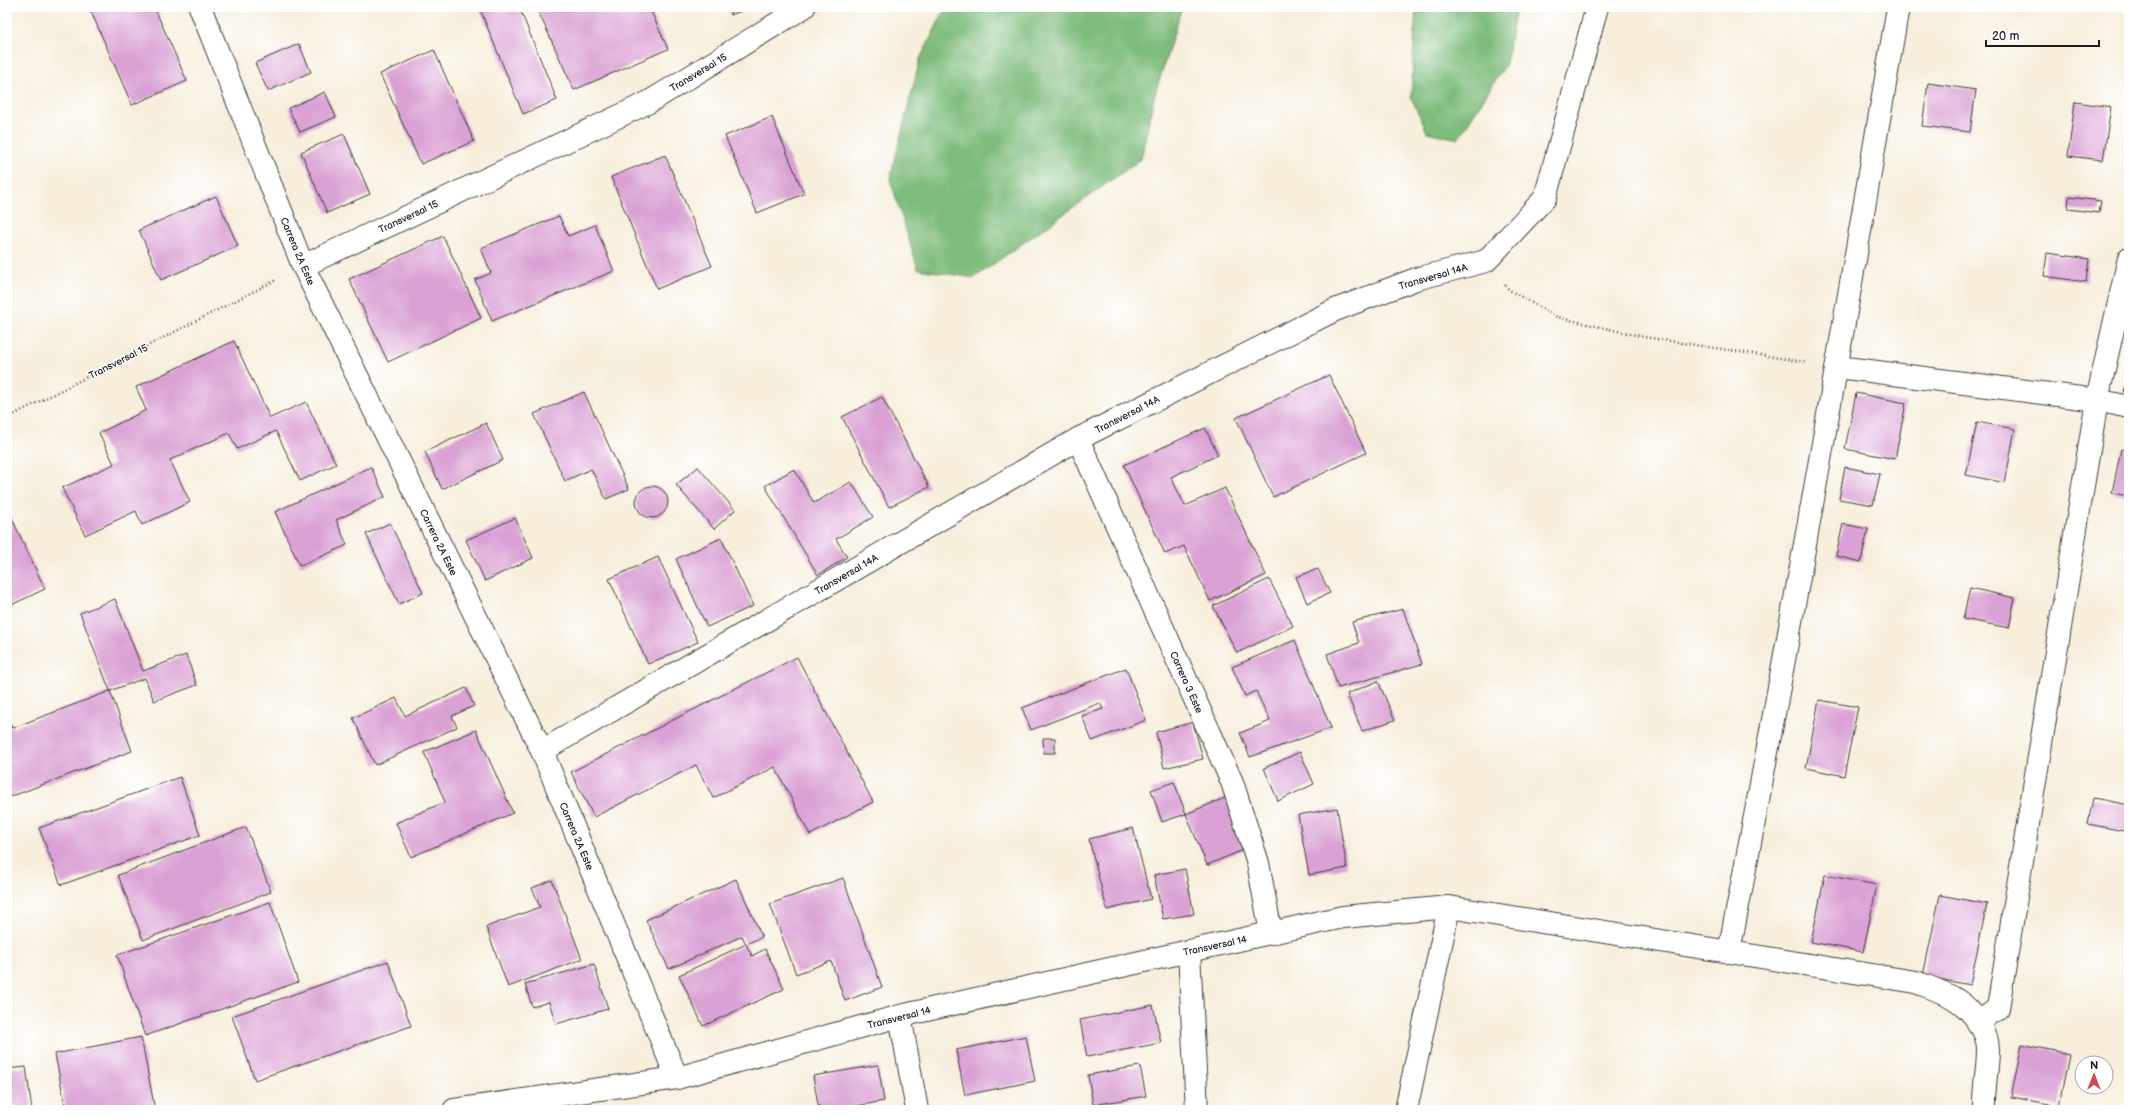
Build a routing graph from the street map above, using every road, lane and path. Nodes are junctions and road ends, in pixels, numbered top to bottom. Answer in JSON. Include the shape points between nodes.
{"nodes":[{"id":1,"x":200,"y":7,"type":"edge"},
{"id":2,"x":804,"y":7,"type":"edge"},
{"id":3,"x":1597,"y":7,"type":"edge"},
{"id":4,"x":1898,"y":7,"type":"edge"},
{"id":5,"x":2129,"y":258,"type":"edge"},
{"id":6,"x":1486,"y":261,"type":"junction"},
{"id":7,"x":303,"y":266,"type":"junction"},
{"id":8,"x":1838,"y":366,"type":"junction"},
{"id":9,"x":2096,"y":400,"type":"junction"},
{"id":10,"x":2129,"y":408,"type":"edge"},
{"id":11,"x":7,"y":418,"type":"edge"},
{"id":12,"x":1078,"y":439,"type":"junction"},
{"id":13,"x":542,"y":752,"type":"junction"},
{"id":14,"x":1449,"y":907,"type":"junction"},
{"id":15,"x":1271,"y":933,"type":"junction"},
{"id":16,"x":1189,"y":951,"type":"junction"},
{"id":17,"x":1729,"y":952,"type":"junction"},
{"id":18,"x":900,"y":1016,"type":"junction"},
{"id":19,"x":1978,"y":1023,"type":"junction"},
{"id":20,"x":677,"y":1078,"type":"junction"},
{"id":21,"x":454,"y":1110,"type":"edge"},
{"id":22,"x":917,"y":1110,"type":"edge"},
{"id":23,"x":1197,"y":1110,"type":"edge"},
{"id":24,"x":1406,"y":1110,"type":"edge"},
{"id":25,"x":1984,"y":1110,"type":"edge"}],
"edges":[{"from":1,"to":7,"type":"street","name":"Carrera 2A Este"},
{"from":2,"to":7,"type":"street","name":"Transversal 15","via":[[649,102]]},
{"from":3,"to":6,"type":"street","via":[[1545,198]]},
{"from":4,"to":8,"type":"street"},
{"from":5,"to":9,"type":"street"},
{"from":6,"to":8,"type":"path","via":[[1509,290],[1557,317],[1644,337]]},
{"from":6,"to":12,"type":"street","name":"Transversal 14A","via":[[1416,279],[1335,310]]},
{"from":7,"to":11,"type":"path","name":"Transversal 15"},
{"from":7,"to":13,"type":"street","name":"Carrera 2A Este"},
{"from":8,"to":9,"type":"street"},
{"from":8,"to":17,"type":"street"},
{"from":9,"to":10,"type":"street"},
{"from":9,"to":19,"type":"street","via":[[1998,1008]]},
{"from":12,"to":13,"type":"street","name":"Transversal 14A"},
{"from":12,"to":15,"type":"street","name":"Carrera 3 Este","via":[[1232,782],[1258,863]]},
{"from":13,"to":20,"type":"street","name":"Carrera 2A Este"},
{"from":14,"to":15,"type":"street","name":"Transversal 14","via":[[1343,917]]},
{"from":14,"to":17,"type":"street","name":"Transversal 14"},
{"from":14,"to":24,"type":"street"},
{"from":15,"to":16,"type":"street","name":"Transversal 14"},
{"from":16,"to":18,"type":"street","name":"Transversal 14"},
{"from":16,"to":23,"type":"street"},
{"from":17,"to":19,"type":"street","name":"Transversal 14","via":[[1916,982],[1961,1001]]},
{"from":18,"to":20,"type":"street","name":"Transversal 14"},
{"from":18,"to":22,"type":"street"},
{"from":19,"to":25,"type":"street","name":"Transversal 14","via":[[1984,1031],[1988,1046]]},
{"from":20,"to":21,"type":"street","name":"Transversal 14"}]}
